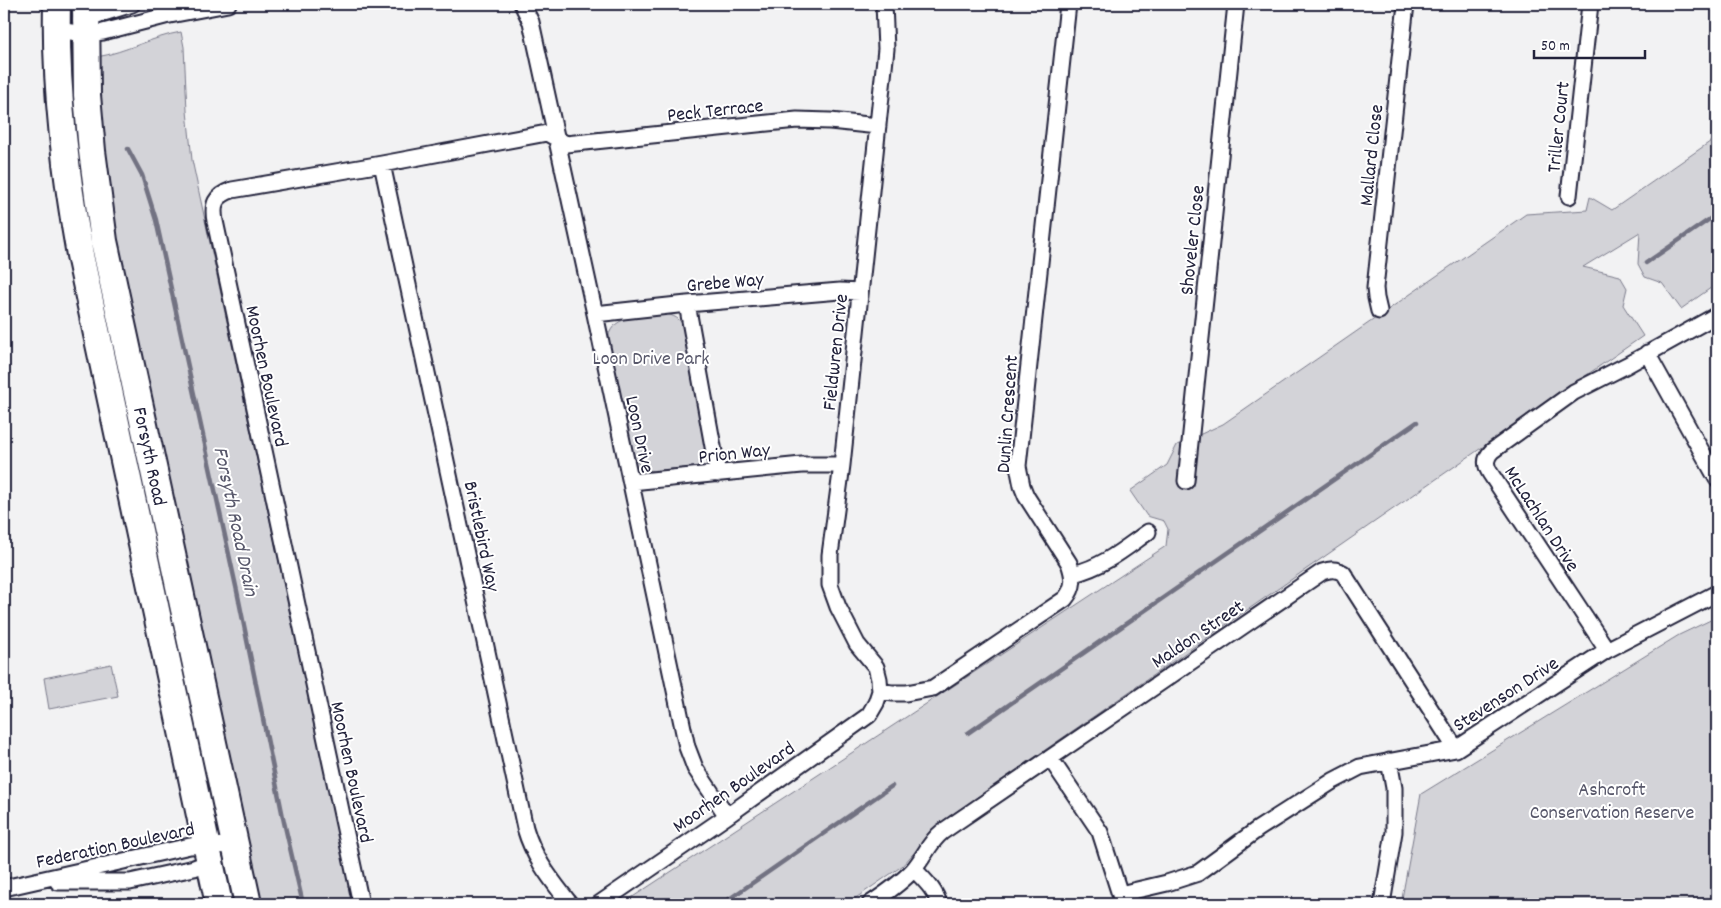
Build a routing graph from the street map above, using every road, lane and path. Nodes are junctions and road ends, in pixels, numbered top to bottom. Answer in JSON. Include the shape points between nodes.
{"nodes":[{"id":1,"x":57,"y":4,"type":"edge"},
{"id":2,"x":132,"y":4,"type":"edge"},
{"id":3,"x":228,"y":4,"type":"edge"},
{"id":4,"x":522,"y":4,"type":"edge"},
{"id":5,"x":533,"y":4,"type":"edge"},
{"id":6,"x":884,"y":4,"type":"edge"},
{"id":7,"x":1068,"y":4,"type":"edge"},
{"id":8,"x":1236,"y":4,"type":"edge"},
{"id":9,"x":1406,"y":4,"type":"edge"},
{"id":10,"x":1590,"y":4,"type":"edge"},
{"id":11,"x":85,"y":19,"type":"edge"},
{"id":12,"x":531,"y":22,"type":"junction"},
{"id":13,"x":57,"y":30,"type":"junction"},
{"id":14,"x":878,"y":126,"type":"junction"},
{"id":15,"x":557,"y":139,"type":"junction"},
{"id":16,"x":382,"y":164,"type":"junction"},
{"id":17,"x":1569,"y":196,"type":"dead end"},
{"id":18,"x":860,"y":292,"type":"junction"},
{"id":19,"x":687,"y":304,"type":"junction"},
{"id":20,"x":1379,"y":310,"type":"dead end"},
{"id":21,"x":595,"y":314,"type":"junction"},
{"id":22,"x":1717,"y":315,"type":"edge"},
{"id":23,"x":1647,"y":353,"type":"junction"},
{"id":24,"x":842,"y":465,"type":"junction"},
{"id":25,"x":718,"y":474,"type":"junction"},
{"id":26,"x":1717,"y":479,"type":"edge"},
{"id":27,"x":1186,"y":481,"type":"dead end"},
{"id":28,"x":631,"y":482,"type":"junction"},
{"id":29,"x":1148,"y":532,"type":"dead end"},
{"id":30,"x":1073,"y":574,"type":"junction"},
{"id":31,"x":1717,"y":593,"type":"edge"},
{"id":32,"x":1607,"y":650,"type":"junction"},
{"id":33,"x":880,"y":691,"type":"junction"},
{"id":34,"x":1456,"y":749,"type":"junction"},
{"id":35,"x":1050,"y":758,"type":"junction"},
{"id":36,"x":1389,"y":761,"type":"junction"},
{"id":37,"x":727,"y":816,"type":"junction"},
{"id":38,"x":236,"y":846,"type":"junction"},
{"id":39,"x":208,"y":854,"type":"junction"},
{"id":40,"x":914,"y":869,"type":"junction"},
{"id":41,"x":27,"y":883,"type":"junction"},
{"id":42,"x":4,"y":888,"type":"edge"},
{"id":43,"x":1122,"y":899,"type":"edge"},
{"id":44,"x":219,"y":904,"type":"edge"},
{"id":45,"x":248,"y":904,"type":"edge"},
{"id":46,"x":361,"y":904,"type":"edge"},
{"id":47,"x":570,"y":904,"type":"edge"},
{"id":48,"x":598,"y":904,"type":"edge"},
{"id":49,"x":870,"y":904,"type":"edge"},
{"id":50,"x":938,"y":904,"type":"edge"},
{"id":51,"x":1382,"y":904,"type":"edge"}],
"edges":[{"from":1,"to":13,"type":"highway","name":"Forsyth Road"},
{"from":2,"to":11,"type":"street"},
{"from":3,"to":11,"type":"street"},
{"from":4,"to":12,"type":"street","name":"Loon Drive"},
{"from":5,"to":12,"type":"street","name":"Loon Drive"},
{"from":6,"to":14,"type":"street","name":"Fieldwren Drive","via":[[886,49]]},
{"from":7,"to":30,"type":"street","name":"Dunlin Crescent","via":[[1018,466],[1026,496]]},
{"from":8,"to":27,"type":"street","name":"Shoveler Close"},
{"from":9,"to":20,"type":"street","name":"Mallard Close","via":[[1375,294]]},
{"from":10,"to":17,"type":"street","name":"Triller Court"},
{"from":11,"to":13,"type":"street"},
{"from":11,"to":38,"type":"highway","name":"Forsyth Road","via":[[92,151],[104,241]]},
{"from":12,"to":15,"type":"street","name":"Loon Drive"},
{"from":13,"to":39,"type":"highway","name":"Forsyth Road","via":[[61,129],[80,255]]},
{"from":14,"to":15,"type":"street","name":"Peck Terrace","via":[[815,120],[566,144]]},
{"from":14,"to":18,"type":"street","name":"Fieldwren Drive"},
{"from":15,"to":16,"type":"street","name":"Moorhen Boulevard","via":[[547,133]]},
{"from":15,"to":21,"type":"street","name":"Loon Drive"},
{"from":16,"to":46,"type":"street","name":"Moorhen Boulevard","via":[[232,190],[218,198],[213,210]]},
{"from":16,"to":47,"type":"street","name":"Bristlebird Way","via":[[525,828],[538,861]]},
{"from":18,"to":19,"type":"street","name":"Grebe Way"},
{"from":18,"to":24,"type":"street","name":"Fieldwren Drive"},
{"from":19,"to":21,"type":"street","name":"Grebe Way"},
{"from":19,"to":25,"type":"street"},
{"from":21,"to":28,"type":"street","name":"Loon Drive"},
{"from":22,"to":23,"type":"street","name":"McLachlan Drive"},
{"from":23,"to":26,"type":"street"},
{"from":23,"to":32,"type":"street","name":"McLachlan Drive","via":[[1574,392],[1492,451],[1486,460],[1490,473]]},
{"from":24,"to":25,"type":"street","name":"Prion Way","via":[[802,464]]},
{"from":24,"to":33,"type":"street","name":"Fieldwren Drive","via":[[830,555],[830,585],[857,644],[876,667]]},
{"from":25,"to":28,"type":"street","name":"Prion Way"},
{"from":28,"to":37,"type":"street","name":"Loon Drive","via":[[687,747],[695,768]]},
{"from":29,"to":30,"type":"street","via":[[1110,560]]},
{"from":30,"to":33,"type":"street","via":[[1072,588],[1065,599],[933,688],[906,693]]},
{"from":31,"to":32,"type":"street","name":"Stevenson Drive"},
{"from":32,"to":34,"type":"street","name":"Stevenson Drive"},
{"from":33,"to":37,"type":"street","name":"Moorhen Boulevard","via":[[869,715]]},
{"from":34,"to":35,"type":"street","name":"Maldon Street","via":[[1344,573],[1330,569]]},
{"from":34,"to":36,"type":"street","name":"Stevenson Drive"},
{"from":35,"to":40,"type":"street","name":"Maldon Street","via":[[936,837]]},
{"from":35,"to":43,"type":"street","via":[[1100,832]]},
{"from":36,"to":43,"type":"street","name":"Stevenson Drive","via":[[1360,767],[1333,781],[1258,829],[1198,873]]},
{"from":36,"to":51,"type":"street","via":[[1394,788],[1394,832]]},
{"from":37,"to":48,"type":"street","name":"Moorhen Boulevard"},
{"from":38,"to":39,"type":"street","name":"Federation Boulevard"},
{"from":38,"to":45,"type":"highway","name":"Forsyth Road"},
{"from":39,"to":41,"type":"street","name":"Federation Boulevard","via":[[190,846]]},
{"from":39,"to":41,"type":"street","name":"Federation Boulevard","via":[[194,868],[130,882]]},
{"from":39,"to":44,"type":"highway","name":"Forsyth Road"},
{"from":40,"to":49,"type":"street","name":"Maldon Street"},
{"from":40,"to":50,"type":"street","via":[[928,884]]},
{"from":41,"to":42,"type":"street","name":"Federation Boulevard"}]}
